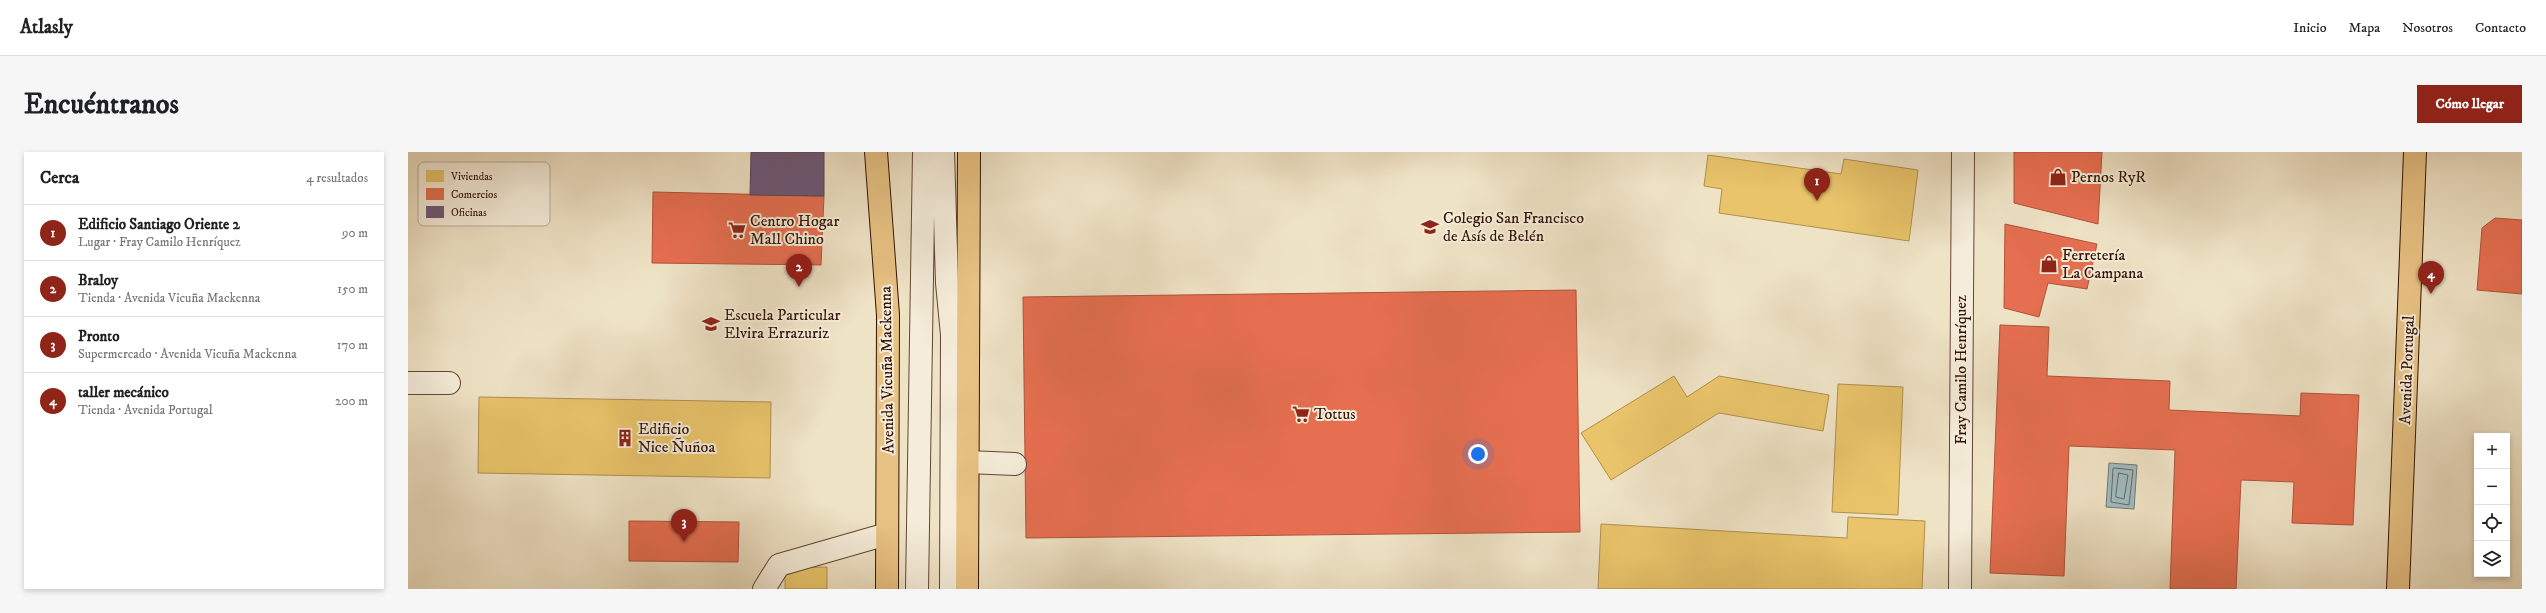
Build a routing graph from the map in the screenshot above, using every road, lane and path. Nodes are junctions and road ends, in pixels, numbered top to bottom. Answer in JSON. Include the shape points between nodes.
{"nodes":[{"id":1,"x":876,"y":152,"type":"edge"},
{"id":2,"x":924,"y":152,"type":"edge"},
{"id":3,"x":943,"y":152,"type":"edge"},
{"id":4,"x":969,"y":152,"type":"edge"},
{"id":5,"x":1963,"y":152,"type":"edge"},
{"id":6,"x":2415,"y":152,"type":"edge"},
{"id":7,"x":969,"y":210,"type":"junction"},
{"id":8,"x":952,"y":335,"type":"junction"},
{"id":9,"x":408,"y":383,"type":"edge"},
{"id":10,"x":450,"y":383,"type":"dead end"},
{"id":11,"x":967,"y":462,"type":"junction"},
{"id":12,"x":1015,"y":464,"type":"dead end"},
{"id":13,"x":887,"y":534,"type":"junction"},
{"id":14,"x":764,"y":589,"type":"edge"},
{"id":15,"x":887,"y":589,"type":"edge"},
{"id":16,"x":917,"y":589,"type":"edge"},
{"id":17,"x":951,"y":589,"type":"edge"},
{"id":18,"x":967,"y":589,"type":"edge"},
{"id":19,"x":1960,"y":589,"type":"edge"},
{"id":20,"x":2398,"y":589,"type":"edge"}],
"edges":[{"from":1,"to":13,"type":"main road","name":"Avenida Vicuña Mackenna","via":[[888,315]]},
{"from":2,"to":16,"type":"street"},
{"from":3,"to":8,"type":"street","via":[[947,283]]},
{"from":4,"to":7,"type":"main road"},
{"from":5,"to":19,"type":"street","name":"Fray Camilo Henríquez"},
{"from":6,"to":20,"type":"main road","name":"Avenida Portugal"},
{"from":7,"to":8,"type":"street"},
{"from":7,"to":11,"type":"main road"},
{"from":8,"to":17,"type":"street"},
{"from":9,"to":10,"type":"street"},
{"from":11,"to":12,"type":"street"},
{"from":11,"to":18,"type":"main road"},
{"from":13,"to":14,"type":"street","via":[[779,565]]},
{"from":13,"to":15,"type":"main road","name":"Avenida Vicuña Mackenna"}]}
